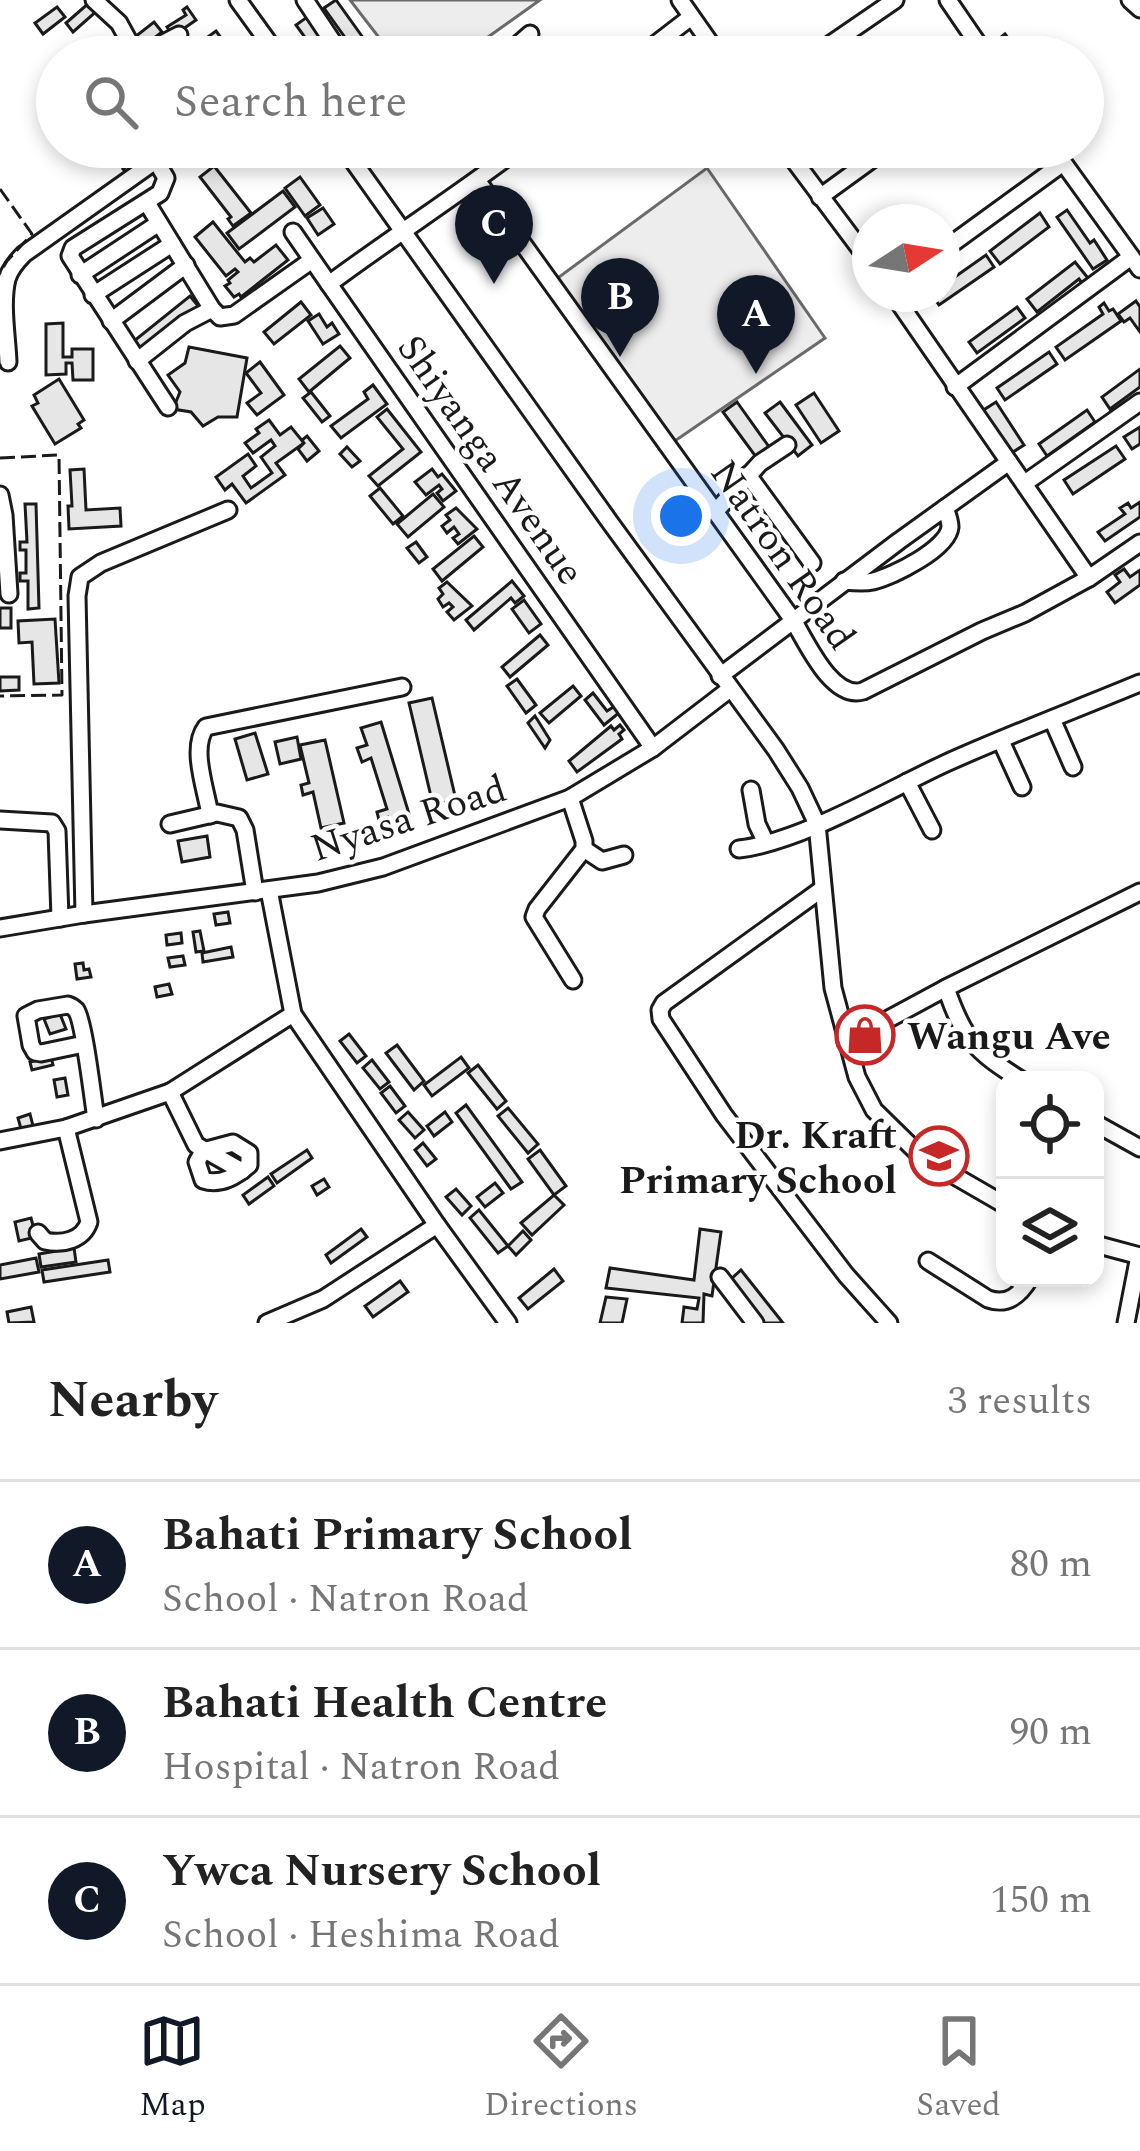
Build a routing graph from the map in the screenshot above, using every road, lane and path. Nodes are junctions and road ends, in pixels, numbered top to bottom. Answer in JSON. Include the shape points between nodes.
{"nodes":[{"id":1,"x":94,"y":0,"type":"edge"},
{"id":2,"x":238,"y":0,"type":"edge"},
{"id":3,"x":305,"y":0,"type":"edge"},
{"id":4,"x":895,"y":0,"type":"edge"},
{"id":5,"x":948,"y":0,"type":"edge"},
{"id":6,"x":1130,"y":0,"type":"edge"},
{"id":7,"x":688,"y":6,"type":"edge"},
{"id":8,"x":1140,"y":9,"type":"edge"},
{"id":9,"x":178,"y":34,"type":"dead end"},
{"id":10,"x":530,"y":34,"type":"dead end"},
{"id":11,"x":126,"y":36,"type":"edge"},
{"id":12,"x":174,"y":36,"type":"edge"},
{"id":13,"x":264,"y":36,"type":"edge"},
{"id":14,"x":329,"y":36,"type":"edge"},
{"id":15,"x":528,"y":36,"type":"edge"},
{"id":16,"x":659,"y":36,"type":"edge"},
{"id":17,"x":707,"y":36,"type":"edge"},
{"id":18,"x":843,"y":36,"type":"edge"},
{"id":19,"x":973,"y":36,"type":"edge"},
{"id":20,"x":146,"y":168,"type":"edge"},
{"id":21,"x":160,"y":168,"type":"edge"},
{"id":22,"x":358,"y":168,"type":"edge"},
{"id":23,"x":493,"y":168,"type":"edge"},
{"id":24,"x":799,"y":168,"type":"edge"},
{"id":25,"x":860,"y":168,"type":"edge"},
{"id":26,"x":1057,"y":168,"type":"edge"},
{"id":27,"x":1066,"y":168,"type":"edge"},
{"id":28,"x":478,"y":180,"type":"junction"},
{"id":29,"x":820,"y":197,"type":"junction"},
{"id":30,"x":147,"y":203,"type":"junction"},
{"id":31,"x":159,"y":223,"type":"junction"},
{"id":32,"x":403,"y":229,"type":"junction"},
{"id":33,"x":293,"y":232,"type":"dead end"},
{"id":34,"x":960,"y":238,"type":"edge"},
{"id":35,"x":852,"y":239,"type":"edge"},
{"id":36,"x":172,"y":244,"type":"junction"},
{"id":37,"x":312,"y":260,"type":"junction"},
{"id":38,"x":1136,"y":263,"type":"edge"},
{"id":39,"x":186,"y":265,"type":"junction"},
{"id":40,"x":80,"y":275,"type":"junction"},
{"id":41,"x":329,"y":284,"type":"junction"},
{"id":42,"x":93,"y":295,"type":"junction"},
{"id":43,"x":212,"y":309,"type":"junction"},
{"id":44,"x":905,"y":312,"type":"edge"},
{"id":45,"x":110,"y":321,"type":"junction"},
{"id":46,"x":137,"y":361,"type":"junction"},
{"id":47,"x":8,"y":362,"type":"dead end"},
{"id":48,"x":955,"y":387,"type":"junction"},
{"id":49,"x":1140,"y":402,"type":"edge"},
{"id":50,"x":168,"y":407,"type":"dead end"},
{"id":51,"x":787,"y":445,"type":"dead end"},
{"id":52,"x":1009,"y":462,"type":"junction"},
{"id":53,"x":748,"y":475,"type":"junction"},
{"id":54,"x":1025,"y":483,"type":"junction"},
{"id":55,"x":0,"y":495,"type":"edge"},
{"id":56,"x":945,"y":508,"type":"junction"},
{"id":57,"x":228,"y":510,"type":"dead end"},
{"id":58,"x":715,"y":512,"type":"junction"},
{"id":59,"x":1140,"y":543,"type":"edge"},
{"id":60,"x":812,"y":563,"type":"dead end"},
{"id":61,"x":1089,"y":578,"type":"junction"},
{"id":62,"x":844,"y":581,"type":"junction"},
{"id":63,"x":9,"y":594,"type":"dead end"},
{"id":64,"x":793,"y":620,"type":"junction"},
{"id":65,"x":725,"y":682,"type":"junction"},
{"id":66,"x":1140,"y":683,"type":"edge"},
{"id":67,"x":402,"y":688,"type":"dead end"},
{"id":68,"x":1052,"y":719,"type":"junction"},
{"id":69,"x":1000,"y":740,"type":"junction"},
{"id":70,"x":653,"y":748,"type":"junction"},
{"id":71,"x":1073,"y":767,"type":"dead end"},
{"id":72,"x":907,"y":782,"type":"junction"},
{"id":73,"x":1022,"y":787,"type":"dead end"},
{"id":74,"x":751,"y":790,"type":"dead end"},
{"id":75,"x":570,"y":798,"type":"junction"},
{"id":76,"x":210,"y":815,"type":"junction"},
{"id":77,"x":0,"y":820,"type":"edge"},
{"id":78,"x":170,"y":824,"type":"dead end"},
{"id":79,"x":818,"y":824,"type":"junction"},
{"id":80,"x":932,"y":830,"type":"dead end"},
{"id":81,"x":766,"y":843,"type":"junction"},
{"id":82,"x":584,"y":849,"type":"junction"},
{"id":83,"x":739,"y":849,"type":"dead end"},
{"id":84,"x":624,"y":855,"type":"dead end"},
{"id":85,"x":822,"y":889,"type":"junction"},
{"id":86,"x":262,"y":891,"type":"junction"},
{"id":87,"x":1140,"y":892,"type":"edge"},
{"id":88,"x":84,"y":914,"type":"junction"},
{"id":89,"x":60,"y":918,"type":"junction"},
{"id":90,"x":0,"y":928,"type":"edge"},
{"id":91,"x":573,"y":980,"type":"dead end"},
{"id":92,"x":946,"y":988,"type":"junction"},
{"id":93,"x":293,"y":1014,"type":"junction"},
{"id":94,"x":846,"y":1042,"type":"junction"},
{"id":95,"x":84,"y":1044,"type":"dead end"},
{"id":96,"x":1007,"y":1071,"type":"edge"},
{"id":97,"x":170,"y":1092,"type":"junction"},
{"id":98,"x":96,"y":1119,"type":"junction"},
{"id":99,"x":1104,"y":1128,"type":"edge"},
{"id":100,"x":66,"y":1129,"type":"junction"},
{"id":101,"x":0,"y":1141,"type":"edge"},
{"id":102,"x":1140,"y":1148,"type":"edge"},
{"id":103,"x":203,"y":1151,"type":"junction"},
{"id":104,"x":996,"y":1200,"type":"edge"},
{"id":105,"x":437,"y":1225,"type":"junction"},
{"id":106,"x":38,"y":1233,"type":"dead end"},
{"id":107,"x":1104,"y":1246,"type":"edge"},
{"id":108,"x":1139,"y":1256,"type":"edge"},
{"id":109,"x":928,"y":1261,"type":"dead end"},
{"id":110,"x":720,"y":1276,"type":"dead end"},
{"id":111,"x":1025,"y":1287,"type":"edge"},
{"id":112,"x":267,"y":1323,"type":"edge"},
{"id":113,"x":508,"y":1323,"type":"edge"},
{"id":114,"x":754,"y":1323,"type":"edge"},
{"id":115,"x":889,"y":1323,"type":"edge"},
{"id":116,"x":1126,"y":1323,"type":"edge"}],
"edges":[{"from":1,"to":11,"type":"street"},
{"from":2,"to":13,"type":"street"},
{"from":3,"to":14,"type":"street"},
{"from":4,"to":18,"type":"street"},
{"from":5,"to":19,"type":"street"},
{"from":6,"to":8,"type":"street"},
{"from":7,"to":16,"type":"street"},
{"from":7,"to":17,"type":"street"},
{"from":9,"to":12,"type":"street"},
{"from":10,"to":15,"type":"street"},
{"from":20,"to":47,"type":"street","via":[[13,266],[5,296]]},
{"from":21,"to":30,"type":"street","via":[[165,185]]},
{"from":22,"to":32,"type":"street"},
{"from":23,"to":28,"type":"street"},
{"from":24,"to":29,"type":"street"},
{"from":25,"to":29,"type":"street"},
{"from":26,"to":34,"type":"street"},
{"from":27,"to":38,"type":"street"},
{"from":28,"to":32,"type":"street"},
{"from":28,"to":58,"type":"street","name":"Natron Road"},
{"from":29,"to":35,"type":"street"},
{"from":30,"to":31,"type":"street"},
{"from":30,"to":40,"type":"street","via":[[71,249]]},
{"from":31,"to":36,"type":"street"},
{"from":31,"to":40,"type":"street"},
{"from":32,"to":41,"type":"street"},
{"from":32,"to":65,"type":"street"},
{"from":33,"to":37,"type":"street","name":"Shiyanga Avenue"},
{"from":36,"to":39,"type":"street"},
{"from":36,"to":42,"type":"street"},
{"from":37,"to":41,"type":"street","name":"Shiyanga Avenue"},
{"from":37,"to":43,"type":"street","via":[[232,316]]},
{"from":38,"to":48,"type":"street"},
{"from":39,"to":43,"type":"street"},
{"from":39,"to":45,"type":"street"},
{"from":40,"to":42,"type":"street"},
{"from":41,"to":70,"type":"street","name":"Shiyanga Avenue"},
{"from":42,"to":45,"type":"street"},
{"from":43,"to":46,"type":"street"},
{"from":44,"to":48,"type":"street"},
{"from":45,"to":46,"type":"street"},
{"from":46,"to":50,"type":"street"},
{"from":48,"to":52,"type":"street"},
{"from":49,"to":54,"type":"street"},
{"from":51,"to":53,"type":"street"},
{"from":52,"to":54,"type":"street"},
{"from":52,"to":56,"type":"street","name":"Nyasa Road"},
{"from":53,"to":58,"type":"street"},
{"from":53,"to":60,"type":"street"},
{"from":54,"to":61,"type":"street"},
{"from":55,"to":63,"type":"street"},
{"from":56,"to":62,"type":"street","name":"Nyasa Road"},
{"from":56,"to":62,"type":"street","via":[[949,533],[937,548],[873,581]]},
{"from":57,"to":88,"type":"street","via":[[80,577]]},
{"from":58,"to":64,"type":"street","name":"Natron Road"},
{"from":59,"to":61,"type":"street","name":"Natron Road"},
{"from":61,"to":64,"type":"street","name":"Natron Road","via":[[855,694],[825,672]]},
{"from":62,"to":64,"type":"street","name":"Nyasa Road"},
{"from":64,"to":65,"type":"street","name":"Nyasa Road"},
{"from":65,"to":70,"type":"street","name":"Nyasa Road"},
{"from":65,"to":79,"type":"street"},
{"from":66,"to":68,"type":"street"},
{"from":67,"to":76,"type":"street","via":[[206,727],[199,736]]},
{"from":68,"to":69,"type":"street"},
{"from":68,"to":71,"type":"street"},
{"from":69,"to":72,"type":"street"},
{"from":69,"to":73,"type":"street"},
{"from":70,"to":75,"type":"street","name":"Nyasa Road"},
{"from":72,"to":79,"type":"street"},
{"from":72,"to":80,"type":"street"},
{"from":74,"to":81,"type":"street"},
{"from":75,"to":82,"type":"street"},
{"from":75,"to":86,"type":"street","name":"Nyasa Road","via":[[383,867]]},
{"from":76,"to":78,"type":"street"},
{"from":76,"to":86,"type":"street","via":[[233,815],[243,824]]},
{"from":77,"to":89,"type":"street","via":[[52,823],[57,831]]},
{"from":79,"to":81,"type":"street"},
{"from":79,"to":85,"type":"street"},
{"from":81,"to":83,"type":"street"},
{"from":82,"to":84,"type":"street","via":[[602,861]]},
{"from":82,"to":91,"type":"street","via":[[534,915]]},
{"from":85,"to":94,"type":"street"},
{"from":85,"to":115,"type":"street","via":[[664,1003],[661,1019],[724,1115]]},
{"from":86,"to":88,"type":"street","name":"Nyasa Road"},
{"from":86,"to":93,"type":"street"},
{"from":87,"to":92,"type":"street"},
{"from":88,"to":89,"type":"street","name":"Nyasa Road"},
{"from":89,"to":90,"type":"street","name":"Nyasa Road"},
{"from":92,"to":94,"type":"street"},
{"from":92,"to":96,"type":"street","via":[[971,1043]]},
{"from":93,"to":97,"type":"street"},
{"from":93,"to":105,"type":"street"},
{"from":94,"to":104,"type":"street","via":[[874,1110],[898,1136]]},
{"from":95,"to":98,"type":"street"},
{"from":97,"to":98,"type":"street"},
{"from":97,"to":103,"type":"street"},
{"from":98,"to":100,"type":"street"},
{"from":99,"to":102,"type":"street"},
{"from":100,"to":101,"type":"street"},
{"from":100,"to":106,"type":"street","via":[[89,1222],[67,1241]]},
{"from":103,"to":103,"type":"street","via":[[242,1172],[208,1183],[197,1162]]},
{"from":105,"to":112,"type":"street","via":[[322,1299]]},
{"from":105,"to":113,"type":"street"},
{"from":107,"to":108,"type":"street"},
{"from":108,"to":116,"type":"street"},
{"from":109,"to":111,"type":"street","via":[[999,1303]]},
{"from":110,"to":114,"type":"street"}]}
